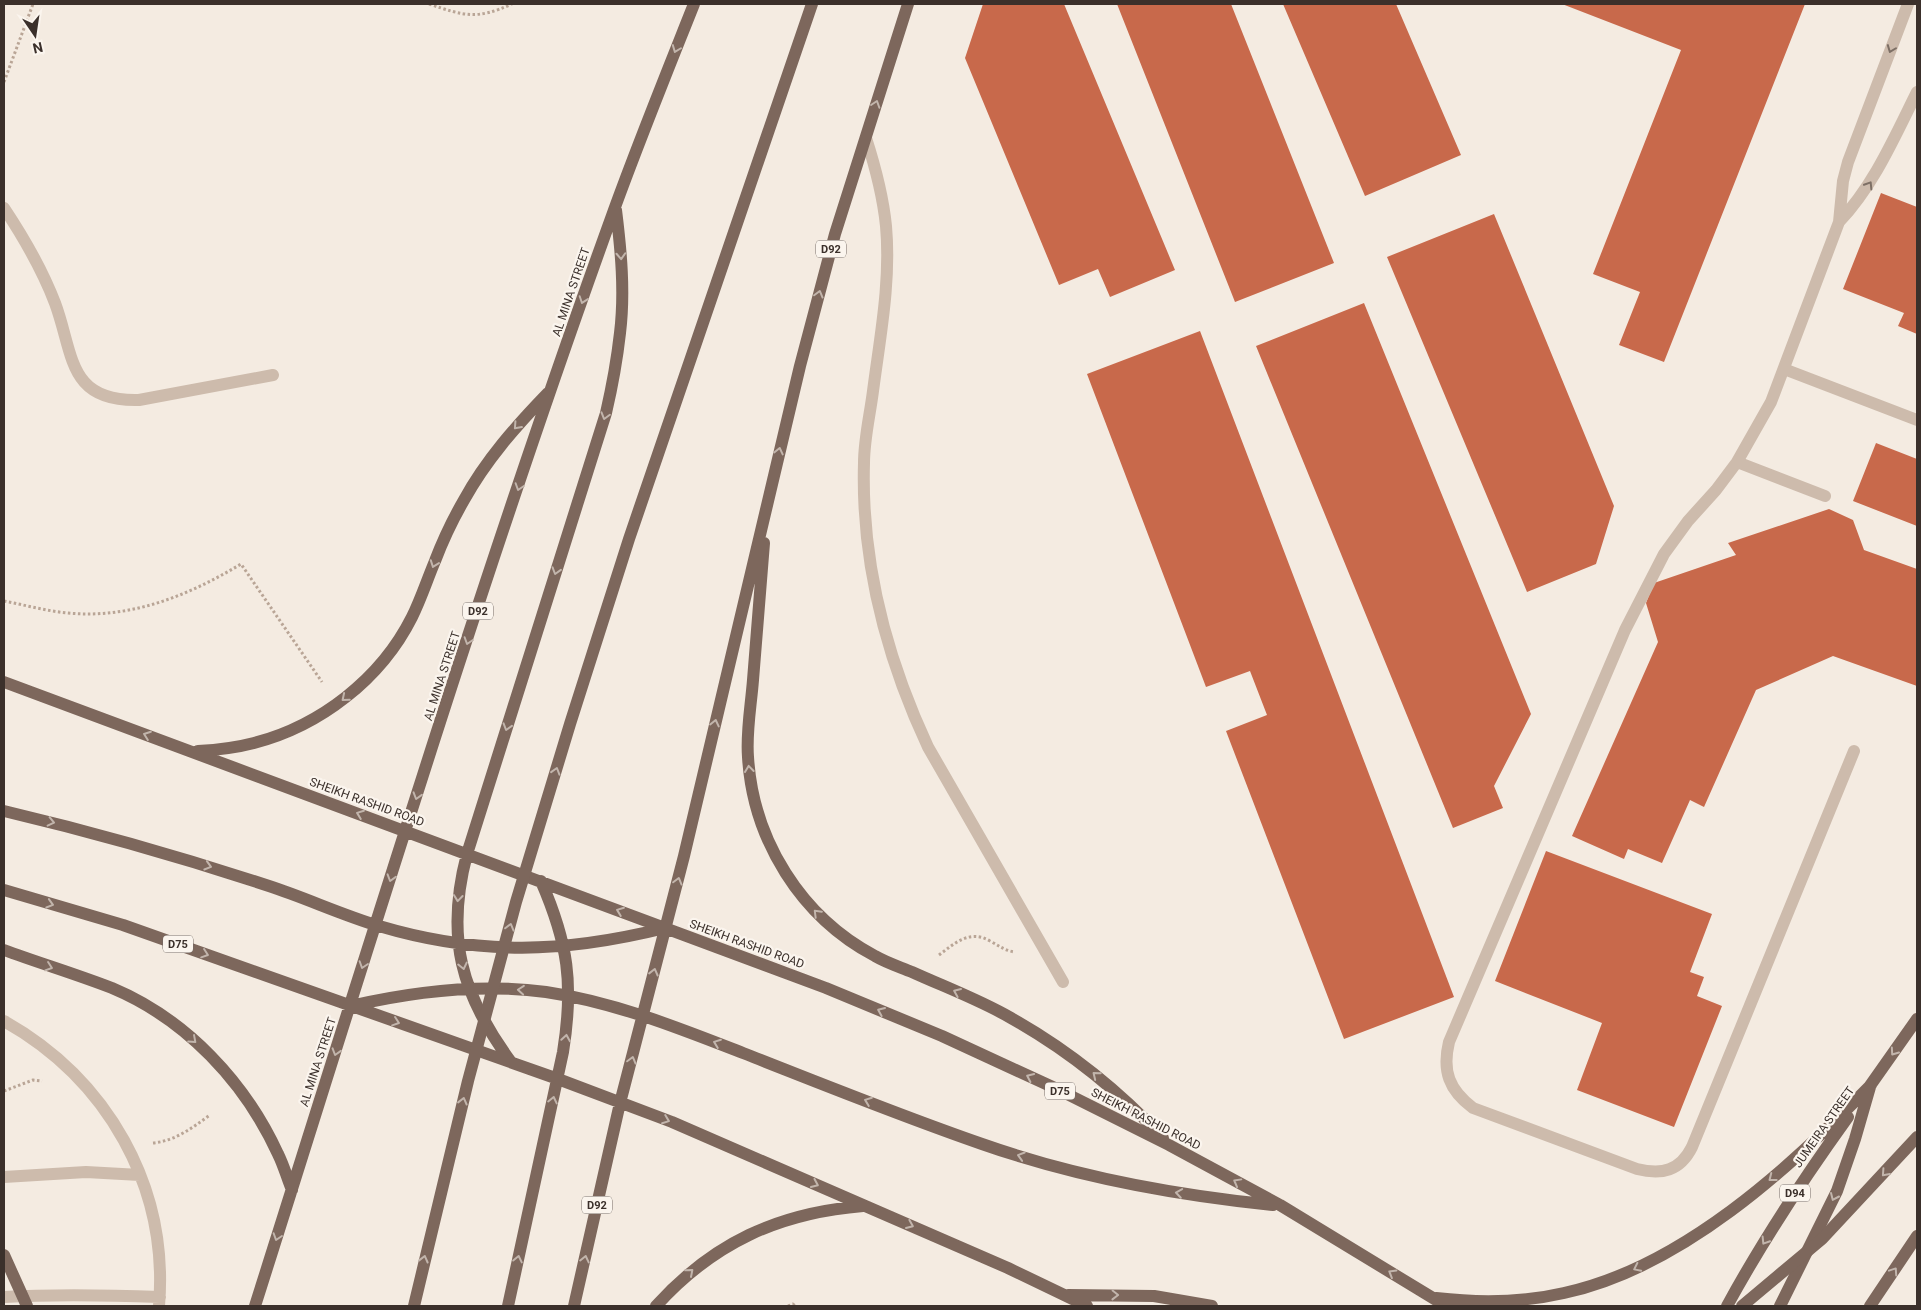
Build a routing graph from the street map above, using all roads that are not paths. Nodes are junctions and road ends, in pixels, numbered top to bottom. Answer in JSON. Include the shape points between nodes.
{"nodes":[{"id":1,"x":694,"y":4,"type":"edge"},
{"id":2,"x":812,"y":4,"type":"edge"},
{"id":3,"x":908,"y":4,"type":"edge"},
{"id":4,"x":1908,"y":4,"type":"edge"},
{"id":5,"x":1917,"y":92,"type":"edge"},
{"id":6,"x":866,"y":138,"type":"junction"},
{"id":7,"x":615,"y":207,"type":"junction"},
{"id":8,"x":4,"y":208,"type":"edge"},
{"id":9,"x":1839,"y":222,"type":"junction"},
{"id":10,"x":1784,"y":369,"type":"junction"},
{"id":11,"x":273,"y":375,"type":"dead end"},
{"id":12,"x":551,"y":391,"type":"junction"},
{"id":13,"x":1917,"y":420,"type":"edge"},
{"id":14,"x":1737,"y":462,"type":"junction"},
{"id":15,"x":1824,"y":496,"type":"dead end"},
{"id":16,"x":768,"y":498,"type":"junction"},
{"id":17,"x":4,"y":682,"type":"edge"},
{"id":18,"x":1854,"y":751,"type":"dead end"},
{"id":19,"x":193,"y":752,"type":"junction"},
{"id":20,"x":4,"y":811,"type":"edge"},
{"id":21,"x":406,"y":831,"type":"junction"},
{"id":22,"x":467,"y":854,"type":"junction"},
{"id":23,"x":540,"y":881,"type":"junction"},
{"id":24,"x":4,"y":890,"type":"edge"},
{"id":25,"x":376,"y":925,"type":"junction"},
{"id":26,"x":665,"y":928,"type":"junction"},
{"id":27,"x":458,"y":944,"type":"junction"},
{"id":28,"x":564,"y":946,"type":"junction"},
{"id":29,"x":4,"y":950,"type":"edge"},
{"id":30,"x":1063,"y":982,"type":"dead end"},
{"id":31,"x":468,"y":988,"type":"junction"},
{"id":32,"x":570,"y":996,"type":"junction"},
{"id":33,"x":350,"y":1006,"type":"junction"},
{"id":34,"x":643,"y":1016,"type":"junction"},
{"id":35,"x":1917,"y":1019,"type":"edge"},
{"id":36,"x":6,"y":1024,"type":"edge"},
{"id":37,"x":510,"y":1062,"type":"junction"},
{"id":38,"x":558,"y":1079,"type":"junction"},
{"id":39,"x":1871,"y":1085,"type":"junction"},
{"id":40,"x":620,"y":1103,"type":"junction"},
{"id":41,"x":1917,"y":1137,"type":"edge"},
{"id":42,"x":1169,"y":1145,"type":"junction"},
{"id":43,"x":140,"y":1175,"type":"junction"},
{"id":44,"x":4,"y":1177,"type":"edge"},
{"id":45,"x":292,"y":1190,"type":"junction"},
{"id":46,"x":1280,"y":1205,"type":"junction"},
{"id":47,"x":865,"y":1206,"type":"junction"},
{"id":48,"x":1917,"y":1236,"type":"edge"},
{"id":49,"x":4,"y":1255,"type":"edge"},
{"id":50,"x":1066,"y":1295,"type":"junction"},
{"id":51,"x":4,"y":1298,"type":"edge"},
{"id":52,"x":1434,"y":1298,"type":"junction"},
{"id":53,"x":159,"y":1302,"type":"edge"},
{"id":54,"x":27,"y":1306,"type":"edge"},
{"id":55,"x":255,"y":1306,"type":"edge"},
{"id":56,"x":414,"y":1306,"type":"edge"},
{"id":57,"x":508,"y":1306,"type":"edge"},
{"id":58,"x":574,"y":1306,"type":"edge"},
{"id":59,"x":656,"y":1306,"type":"edge"},
{"id":60,"x":1087,"y":1306,"type":"edge"},
{"id":61,"x":1212,"y":1306,"type":"edge"},
{"id":62,"x":1446,"y":1306,"type":"edge"},
{"id":63,"x":1727,"y":1306,"type":"edge"},
{"id":64,"x":1742,"y":1306,"type":"edge"},
{"id":65,"x":1780,"y":1306,"type":"edge"},
{"id":66,"x":1870,"y":1306,"type":"edge"}],
"edges":[{"from":1,"to":7,"type":"main road","name":"AL MINA STREET","number":"D92","one_way":true},
{"from":56,"to":2,"type":"main road","one_way":true,"bridge":true,"via":[[470,1072],[516,902],[567,734],[629,539]]},
{"from":6,"to":3,"type":"main road","number":"D92","one_way":true},
{"from":4,"to":9,"type":"lane","one_way":true,"via":[[1848,162]]},
{"from":9,"to":5,"type":"lane","one_way":true,"via":[[1876,173]]},
{"from":16,"to":6,"type":"main road","number":"D92","one_way":true,"via":[[830,253]]},
{"from":6,"to":30,"type":"lane","via":[[883,206],[887,257],[864,461],[867,545],[881,621],[898,677],[928,747]]},
{"from":7,"to":12,"type":"main road","name":"AL MINA STREET","number":"D92","one_way":true},
{"from":7,"to":22,"type":"main road","one_way":true,"via":[[621,257],[621,331],[606,413]]},
{"from":8,"to":11,"type":"lane","via":[[40,268],[55,304],[75,370],[96,392],[124,401],[140,400]]},
{"from":9,"to":10,"type":"lane"},
{"from":10,"to":13,"type":"lane"},
{"from":10,"to":14,"type":"lane","via":[[1771,402]]},
{"from":12,"to":19,"type":"main road","one_way":true,"via":[[504,441],[465,498],[438,552],[412,618],[379,666],[337,704],[311,721],[254,743]]},
{"from":12,"to":21,"type":"main road","name":"AL MINA STREET","number":"D92","one_way":true},
{"from":14,"to":15,"type":"lane"},
{"from":14,"to":18,"type":"lane","via":[[1664,554],[1625,630],[1449,1042],[1445,1056],[1447,1072],[1461,1099],[1473,1108],[1637,1169],[1659,1172],[1679,1164],[1692,1147]]},
{"from":26,"to":16,"type":"main road","number":"D92","one_way":true},
{"from":42,"to":16,"type":"main road","one_way":true,"via":[[1141,1115],[1080,1062],[1010,1017],[867,951],[827,923],[790,880],[761,824],[748,756]]},
{"from":19,"to":17,"type":"main road","name":"SHEIKH RASHID ROAD","number":"D75","one_way":true},
{"from":21,"to":19,"type":"main road","name":"SHEIKH RASHID ROAD","number":"D75","one_way":true},
{"from":20,"to":25,"type":"main road","one_way":true,"via":[[166,853],[272,886]]},
{"from":21,"to":22,"type":"main road","name":"SHEIKH RASHID ROAD","number":"D75"},
{"from":21,"to":25,"type":"main road","name":"AL MINA STREET","number":"D92","one_way":true},
{"from":22,"to":23,"type":"main road","name":"SHEIKH RASHID ROAD","number":"D75"},
{"from":22,"to":27,"type":"main road","one_way":true,"via":[[458,898]]},
{"from":26,"to":23,"type":"main road","name":"SHEIKH RASHID ROAD","number":"D75","one_way":true},
{"from":23,"to":28,"type":"main road"},
{"from":24,"to":33,"type":"main road","number":"D75","one_way":true,"via":[[123,925]]},
{"from":25,"to":27,"type":"main road"},
{"from":25,"to":33,"type":"main road","name":"AL MINA STREET","number":"D92","one_way":true},
{"from":26,"to":28,"type":"main road","via":[[598,943]]},
{"from":34,"to":26,"type":"main road","number":"D92","one_way":true},
{"from":42,"to":26,"type":"main road","name":"SHEIKH RASHID ROAD","number":"D75","one_way":true,"via":[[942,1036],[826,988]]},
{"from":27,"to":28,"type":"main road","via":[[511,948]]},
{"from":27,"to":31,"type":"main road","one_way":true},
{"from":28,"to":32,"type":"main road"},
{"from":29,"to":45,"type":"main road","one_way":true,"via":[[113,989],[185,1032],[243,1093],[279,1156]]},
{"from":32,"to":31,"type":"main road","one_way":true},
{"from":31,"to":33,"type":"main road","via":[[428,991]]},
{"from":31,"to":37,"type":"main road","via":[[480,1015]]},
{"from":32,"to":34,"type":"main road"},
{"from":38,"to":32,"type":"main road","one_way":true},
{"from":33,"to":37,"type":"main road","number":"D75","one_way":true},
{"from":33,"to":45,"type":"main road","name":"AL MINA STREET","number":"D92","one_way":true},
{"from":40,"to":34,"type":"main road","number":"D92","one_way":true},
{"from":46,"to":34,"type":"main road","one_way":true,"via":[[1160,1190],[1041,1163],[934,1127]]},
{"from":35,"to":39,"type":"main road","name":"JUMEIRA STREET","number":"D94","one_way":true},
{"from":36,"to":43,"type":"lane","via":[[38,1042],[88,1088],[109,1114]]},
{"from":37,"to":38,"type":"main road","number":"D75"},
{"from":38,"to":40,"type":"main road","number":"D75"},
{"from":57,"to":38,"type":"main road","one_way":true},
{"from":39,"to":52,"type":"main road","one_way":true,"via":[[1778,1173],[1712,1223],[1656,1259],[1626,1273],[1565,1293],[1500,1302]]},
{"from":39,"to":63,"type":"main road","name":"JUMEIRA STREET","number":"D94","one_way":true,"via":[[1808,1172]]},
{"from":39,"to":65,"type":"main road","one_way":true,"via":[[1837,1191]]},
{"from":40,"to":47,"type":"main road","number":"D75","one_way":true,"via":[[672,1122]]},
{"from":58,"to":40,"type":"main road","number":"D92","one_way":true},
{"from":41,"to":64,"type":"main road","one_way":true,"bridge":true,"via":[[1822,1239]]},
{"from":46,"to":42,"type":"main road","name":"SHEIKH RASHID ROAD","number":"D75","one_way":true},
{"from":43,"to":44,"type":"lane","via":[[86,1172]]},
{"from":43,"to":53,"type":"lane","via":[[157,1235]]},
{"from":45,"to":55,"type":"main road","name":"AL MINA STREET","number":"D92","one_way":true},
{"from":52,"to":46,"type":"main road","name":"SHEIKH RASHID ROAD","number":"D75","one_way":true},
{"from":47,"to":50,"type":"main road","number":"D75","one_way":true},
{"from":59,"to":47,"type":"main road","one_way":true,"via":[[696,1267],[749,1234],[806,1214]]},
{"from":66,"to":48,"type":"main road","one_way":true},
{"from":49,"to":54,"type":"main road","bridge":true},
{"from":50,"to":60,"type":"main road","number":"D75"},
{"from":50,"to":61,"type":"main road","one_way":true,"via":[[1154,1296]]},
{"from":51,"to":53,"type":"lane","via":[[101,1294]]},
{"from":52,"to":62,"type":"main road","name":"SHEIKH RASHID ROAD","number":"D75"}]}
